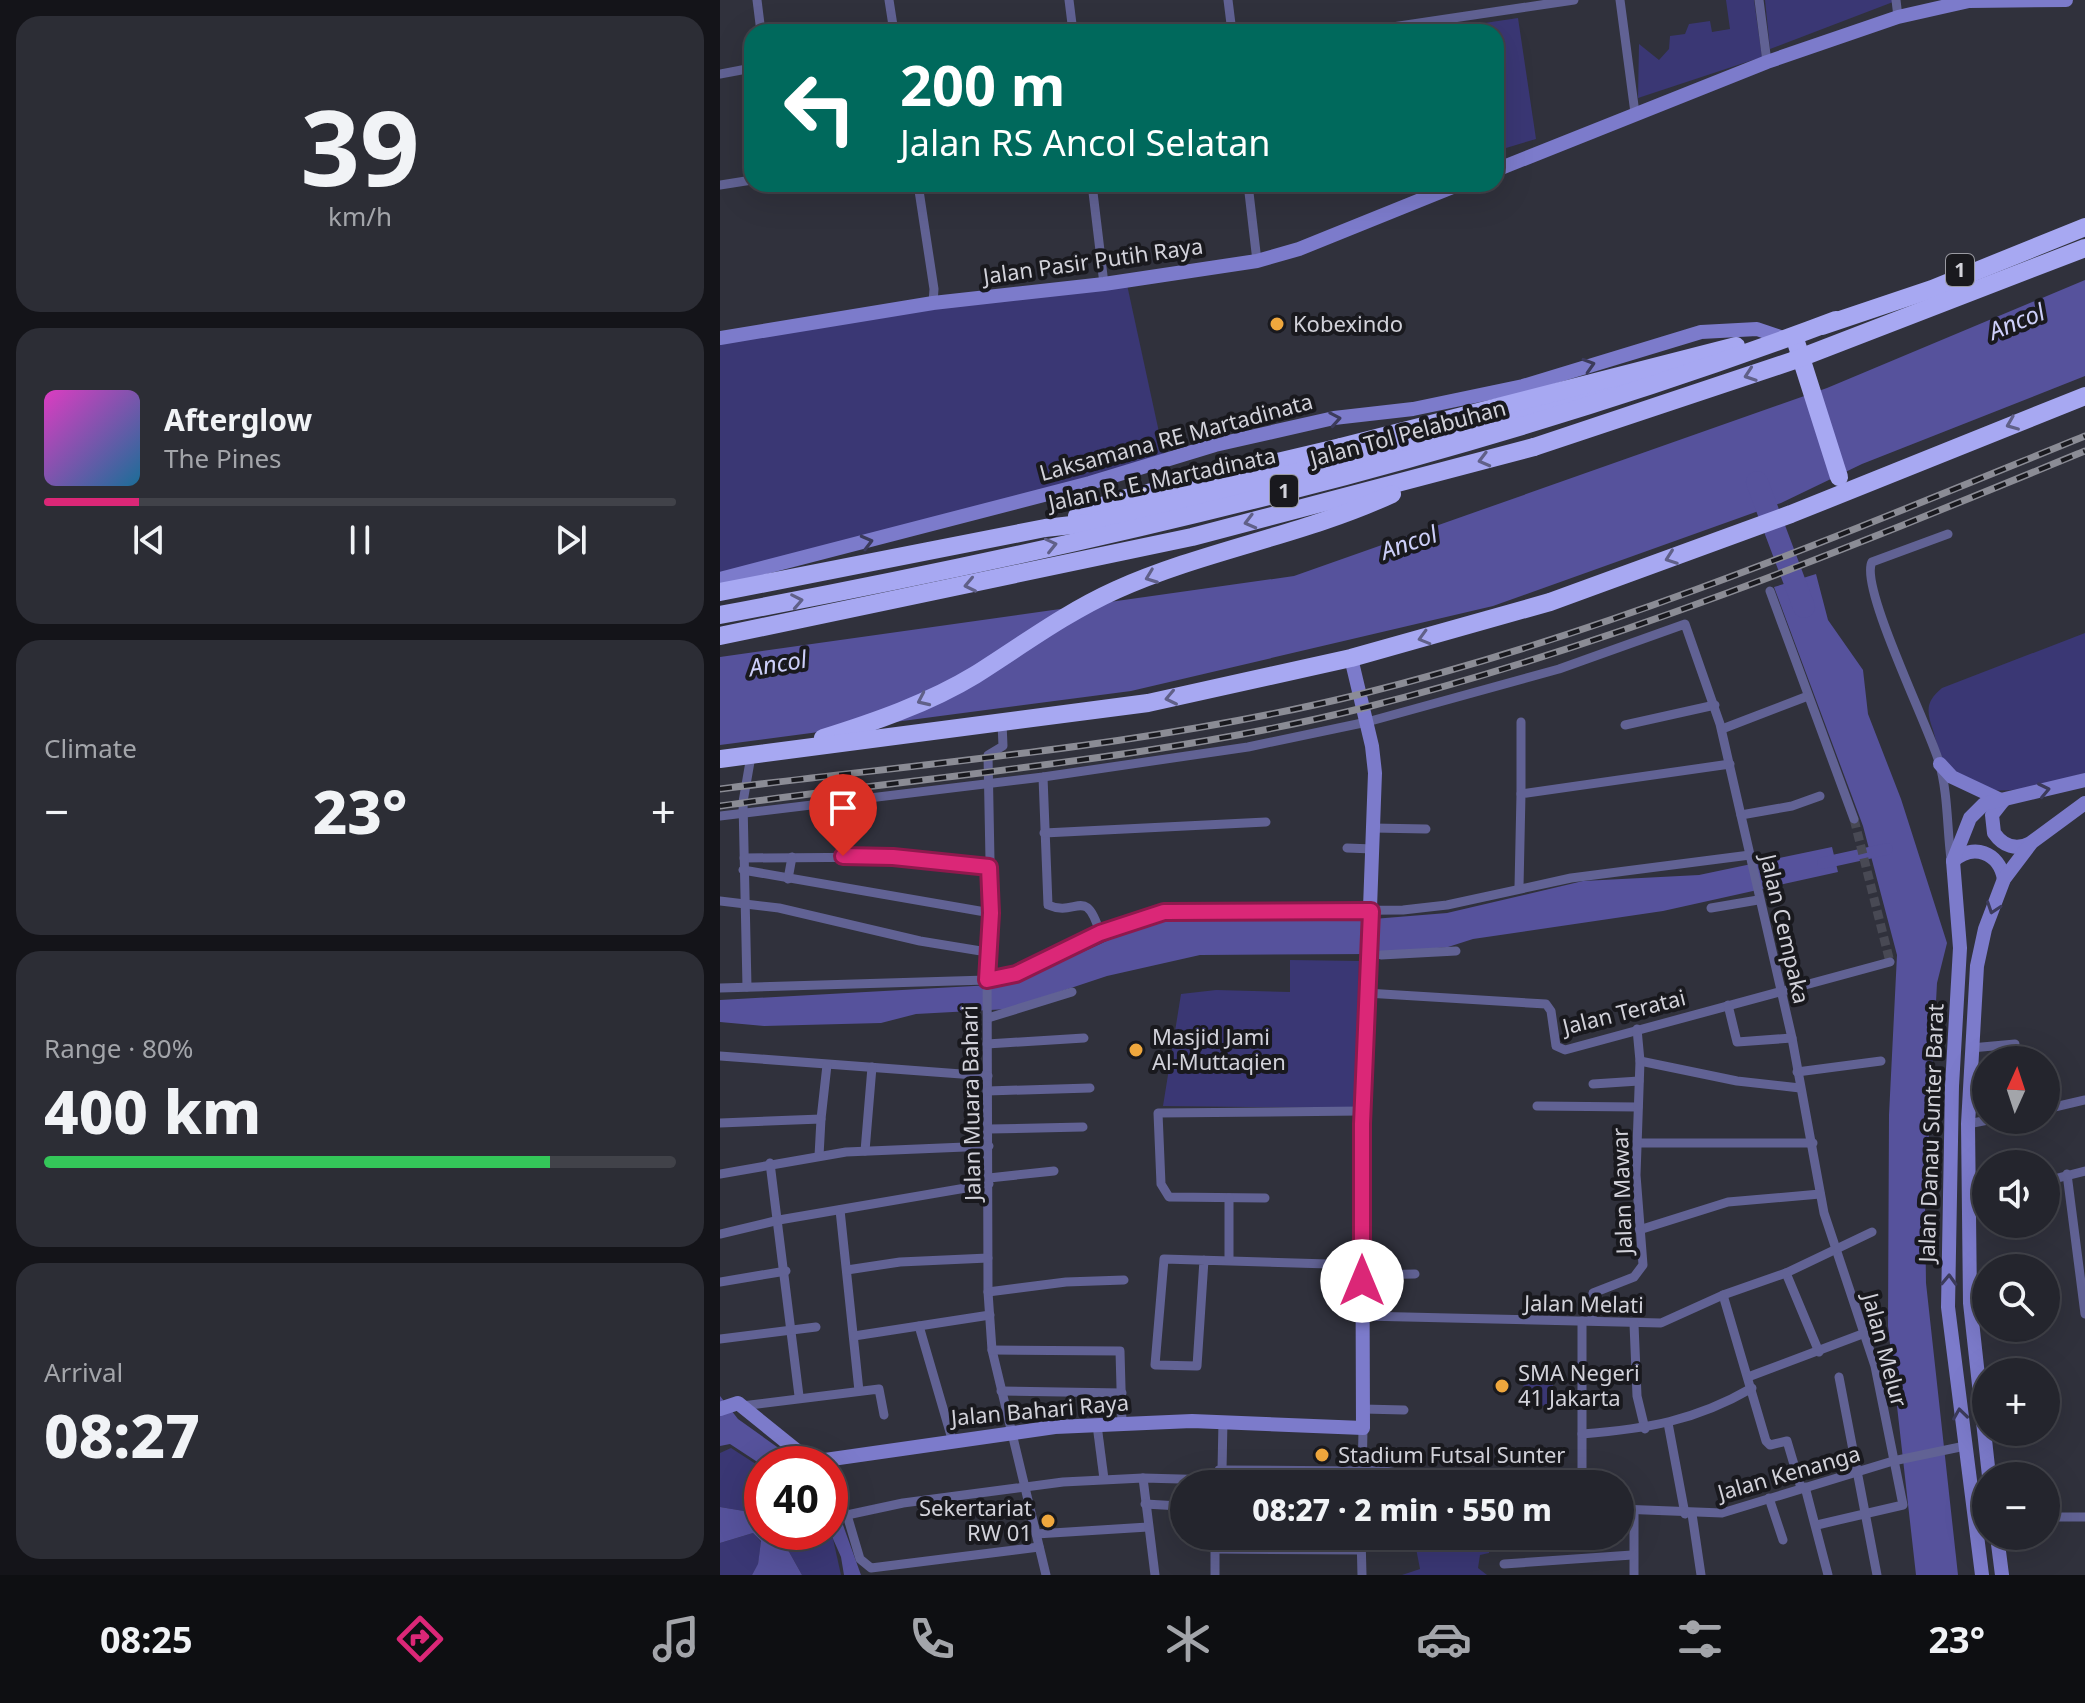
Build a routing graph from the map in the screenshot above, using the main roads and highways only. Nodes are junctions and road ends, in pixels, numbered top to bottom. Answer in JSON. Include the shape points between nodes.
{"nodes":[{"id":1,"x":2085,"y":224,"type":"edge"},
{"id":2,"x":2085,"y":250,"type":"edge"},
{"id":3,"x":1836,"y":320,"type":"junction"},
{"id":4,"x":1818,"y":332,"type":"junction"},
{"id":5,"x":1791,"y":341,"type":"junction"},
{"id":6,"x":2085,"y":396,"type":"edge"},
{"id":7,"x":1434,"y":474,"type":"junction"},
{"id":8,"x":1839,"y":477,"type":"junction"},
{"id":9,"x":1874,"y":479,"type":"junction"},
{"id":10,"x":1820,"y":501,"type":"junction"},
{"id":11,"x":1045,"y":528,"type":"junction"},
{"id":12,"x":720,"y":592,"type":"edge"},
{"id":13,"x":720,"y":615,"type":"edge"},
{"id":14,"x":720,"y":636,"type":"edge"},
{"id":15,"x":772,"y":753,"type":"junction"},
{"id":16,"x":720,"y":759,"type":"edge"}],
"edges":[{"from":1,"to":3,"type":"highway","name":"Jalan Tol Pelabuhan","number":"1"},
{"from":1,"to":4,"type":"highway"},
{"from":2,"to":4,"type":"highway"},
{"from":2,"to":7,"type":"highway","name":"Jalan Tol Pelabuhan","number":"1","one_way":true,"bridge":true,"via":[[1792,361],[1534,447]]},
{"from":3,"to":11,"type":"highway","bridge":true,"via":[[1118,500]]},
{"from":13,"to":3,"type":"highway","name":"Jalan Tol Pelabuhan","number":"1","one_way":true,"bridge":true,"via":[[1228,506],[1529,425]]},
{"from":4,"to":5,"type":"highway","name":"Jalan R. E. Martadinata"},
{"from":5,"to":8,"type":"highway"},
{"from":5,"to":11,"type":"highway","name":"Jalan R. E. Martadinata","number":"1","via":[[1301,473],[1090,523]]},
{"from":6,"to":9,"type":"highway","one_way":true},
{"from":7,"to":14,"type":"highway","name":"Jalan Tol Pelabuhan","number":"1","one_way":true,"via":[[1192,537]]},
{"from":7,"to":15,"type":"highway","one_way":true,"via":[[1359,509],[1115,590],[1040,630],[972,677],[890,715]]},
{"from":8,"to":9,"type":"highway"},
{"from":8,"to":10,"type":"highway"},
{"from":9,"to":10,"type":"highway"},
{"from":10,"to":15,"type":"highway","one_way":true,"via":[[1550,602],[1351,658],[1148,703]]},
{"from":11,"to":12,"type":"highway","name":"Jalan R. E. Martadinata","number":"1"},
{"from":15,"to":16,"type":"highway"}]}
